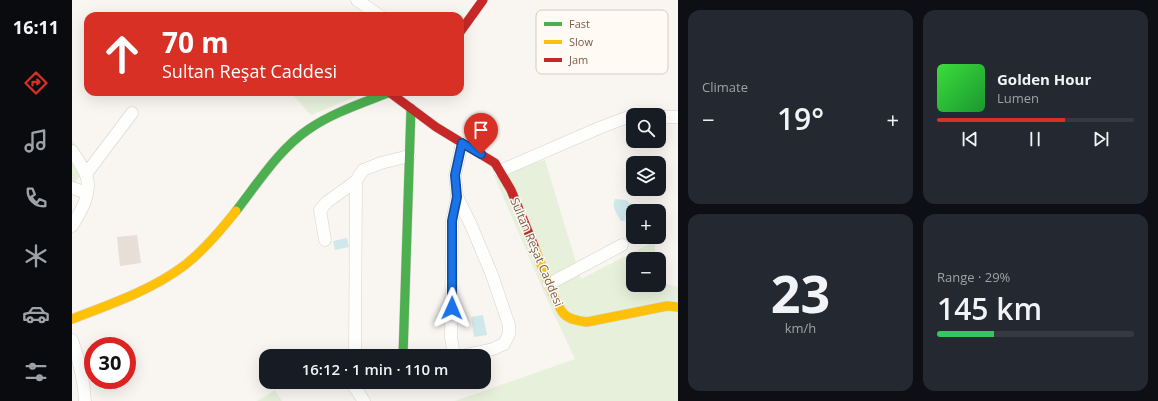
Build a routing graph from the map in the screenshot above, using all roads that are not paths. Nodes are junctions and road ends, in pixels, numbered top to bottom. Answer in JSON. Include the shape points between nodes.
{"nodes":[{"id":1,"x":357,"y":0,"type":"edge"},
{"id":2,"x":483,"y":0,"type":"edge"},
{"id":3,"x":374,"y":12,"type":"edge"},
{"id":4,"x":464,"y":26,"type":"edge"},
{"id":5,"x":381,"y":96,"type":"edge"},
{"id":6,"x":395,"y":96,"type":"edge"},
{"id":7,"x":410,"y":108,"type":"junction"},
{"id":8,"x":132,"y":113,"type":"dead end"},
{"id":9,"x":678,"y":116,"type":"edge"},
{"id":10,"x":666,"y":117,"type":"edge"},
{"id":11,"x":626,"y":118,"type":"edge"},
{"id":12,"x":462,"y":143,"type":"junction"},
{"id":13,"x":72,"y":151,"type":"edge"},
{"id":14,"x":409,"y":156,"type":"junction"},
{"id":15,"x":500,"y":171,"type":"junction"},
{"id":16,"x":86,"y":174,"type":"junction"},
{"id":17,"x":356,"y":181,"type":"junction"},
{"id":18,"x":72,"y":188,"type":"edge"},
{"id":19,"x":87,"y":193,"type":"junction"},
{"id":20,"x":457,"y":197,"type":"junction"},
{"id":21,"x":72,"y":226,"type":"edge"},
{"id":22,"x":325,"y":240,"type":"dead end"},
{"id":23,"x":622,"y":245,"type":"dead end"},
{"id":24,"x":549,"y":284,"type":"junction"},
{"id":25,"x":678,"y":307,"type":"edge"},
{"id":26,"x":72,"y":319,"type":"edge"},
{"id":27,"x":72,"y":340,"type":"edge"},
{"id":28,"x":355,"y":349,"type":"edge"},
{"id":29,"x":404,"y":349,"type":"edge"},
{"id":30,"x":453,"y":349,"type":"edge"},
{"id":31,"x":491,"y":349,"type":"edge"},
{"id":32,"x":356,"y":389,"type":"edge"},
{"id":33,"x":85,"y":401,"type":"edge"},
{"id":34,"x":364,"y":401,"type":"edge"}],
"edges":[{"from":1,"to":3,"type":"street"},
{"from":2,"to":4,"type":"street"},
{"from":5,"to":26,"type":"street","via":[[331,117],[298,137],[216,235],[186,264],[154,285]]},
{"from":6,"to":7,"type":"street","name":"Sultan Reşat Caddesi"},
{"from":7,"to":12,"type":"street","name":"Sultan Reşat Caddesi"},
{"from":7,"to":14,"type":"street"},
{"from":8,"to":16,"type":"street"},
{"from":9,"to":10,"type":"street"},
{"from":11,"to":15,"type":"street"},
{"from":12,"to":15,"type":"street","name":"Sultan Reşat Caddesi","via":[[496,163]]},
{"from":12,"to":20,"type":"street","via":[[455,175]]},
{"from":13,"to":16,"type":"street"},
{"from":14,"to":17,"type":"street","via":[[363,170]]},
{"from":14,"to":29,"type":"street"},
{"from":15,"to":24,"type":"street","name":"Sultan Reşat Caddesi","via":[[511,190]]},
{"from":16,"to":19,"type":"street"},
{"from":17,"to":22,"type":"street","via":[[320,210]]},
{"from":17,"to":28,"type":"street"},
{"from":18,"to":19,"type":"street"},
{"from":19,"to":21,"type":"street","via":[[82,210]]},
{"from":20,"to":30,"type":"street","via":[[452,221]]},
{"from":20,"to":31,"type":"street","via":[[471,224],[509,325],[509,334],[504,344]]},
{"from":23,"to":24,"type":"street"},
{"from":24,"to":25,"type":"street","name":"Sultan Reşat Caddesi","via":[[564,314],[574,320],[587,322],[667,306]]},
{"from":27,"to":33,"type":"street","via":[[79,360]]},
{"from":32,"to":34,"type":"street"}]}
